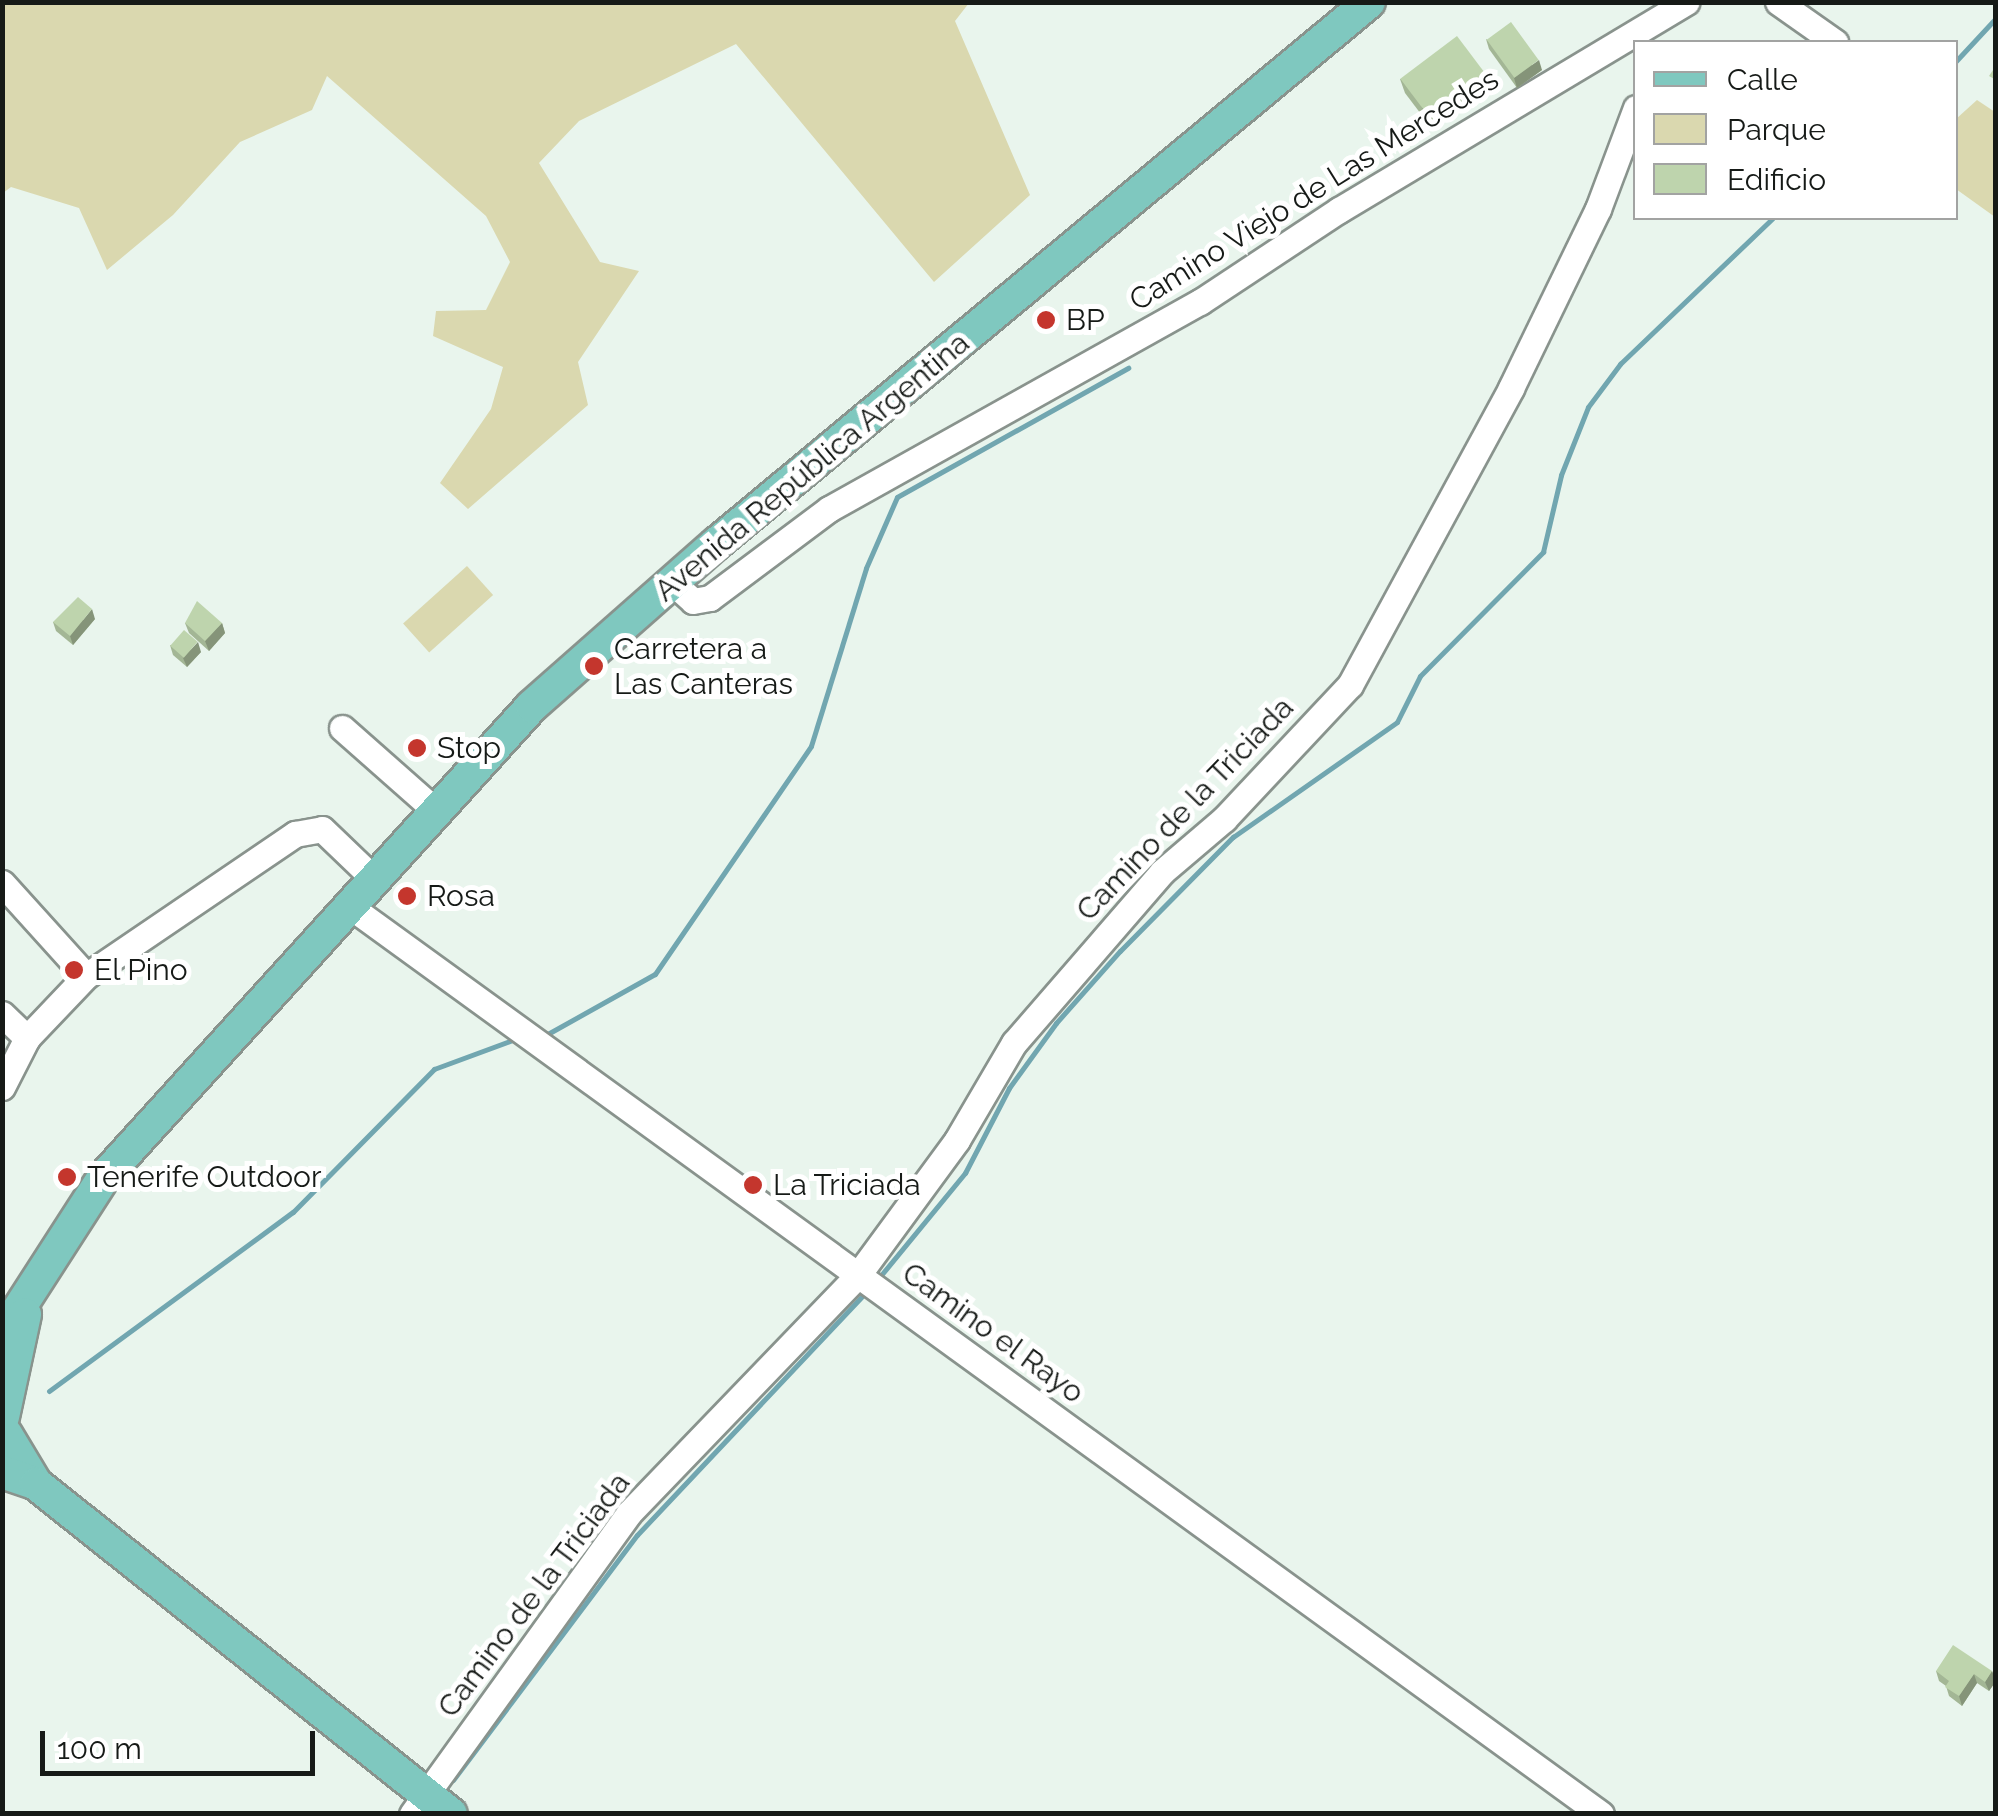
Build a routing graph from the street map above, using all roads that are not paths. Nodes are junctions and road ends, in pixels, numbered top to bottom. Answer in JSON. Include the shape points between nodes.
{"nodes":[{"id":1,"x":1369,"y":2,"type":"edge"},
{"id":2,"x":1686,"y":2,"type":"edge"},
{"id":3,"x":1778,"y":2,"type":"edge"},
{"id":4,"x":1649,"y":34,"type":"edge"},
{"id":5,"x":1831,"y":40,"type":"edge"},
{"id":6,"x":1633,"y":43,"type":"edge"},
{"id":7,"x":1633,"y":116,"type":"edge"},
{"id":8,"x":672,"y":582,"type":"junction"},
{"id":9,"x":342,"y":728,"type":"dead end"},
{"id":10,"x":435,"y":810,"type":"junction"},
{"id":11,"x":372,"y":877,"type":"junction"},
{"id":12,"x":2,"y":884,"type":"edge"},
{"id":13,"x":348,"y":905,"type":"junction"},
{"id":14,"x":86,"y":976,"type":"junction"},
{"id":15,"x":2,"y":1014,"type":"edge"},
{"id":16,"x":26,"y":1038,"type":"junction"},
{"id":17,"x":2,"y":1087,"type":"edge"},
{"id":18,"x":858,"y":1275,"type":"junction"},
{"id":19,"x":29,"y":1296,"type":"junction"},
{"id":20,"x":2,"y":1334,"type":"edge"},
{"id":21,"x":4,"y":1429,"type":"edge"},
{"id":22,"x":2,"y":1472,"type":"edge"},
{"id":23,"x":36,"y":1484,"type":"junction"},
{"id":24,"x":429,"y":1808,"type":"edge"},
{"id":25,"x":1600,"y":1814,"type":"edge"}],
"edges":[{"from":1,"to":8,"type":"main road","name":"Avenida República Argentina"},
{"from":2,"to":4,"type":"street","name":"Camino Viejo de Las Mercedes"},
{"from":3,"to":5,"type":"street"},
{"from":6,"to":8,"type":"street","name":"Camino Viejo de Las Mercedes","via":[[1339,210],[1200,302],[829,509],[710,598],[693,601]]},
{"from":7,"to":18,"type":"street","name":"Camino de la Triciada","via":[[1598,209],[1511,388],[1350,685],[1224,819],[1162,872],[1014,1043],[957,1140]]},
{"from":8,"to":10,"type":"main road","name":"Avenida República Argentina","via":[[532,706]]},
{"from":9,"to":10,"type":"street"},
{"from":10,"to":11,"type":"main road","name":"Avenida República Argentina"},
{"from":11,"to":13,"type":"main road","name":"Avenida República Argentina"},
{"from":11,"to":14,"type":"street","via":[[332,836],[309,829]]},
{"from":12,"to":14,"type":"street"},
{"from":13,"to":18,"type":"street","name":"Camino el Rayo"},
{"from":13,"to":19,"type":"main road","name":"Avenida República Argentina","via":[[104,1177]]},
{"from":14,"to":16,"type":"street"},
{"from":15,"to":16,"type":"street"},
{"from":16,"to":17,"type":"street"},
{"from":18,"to":24,"type":"street","name":"Camino de la Triciada","via":[[629,1514]]},
{"from":18,"to":25,"type":"street","name":"Camino el Rayo"},
{"from":19,"to":20,"type":"main road","name":"Avenida República Argentina"},
{"from":19,"to":21,"type":"main road","name":"Avenida República Argentina"},
{"from":21,"to":23,"type":"main road"},
{"from":22,"to":23,"type":"main road"},
{"from":23,"to":24,"type":"main road"}]}
